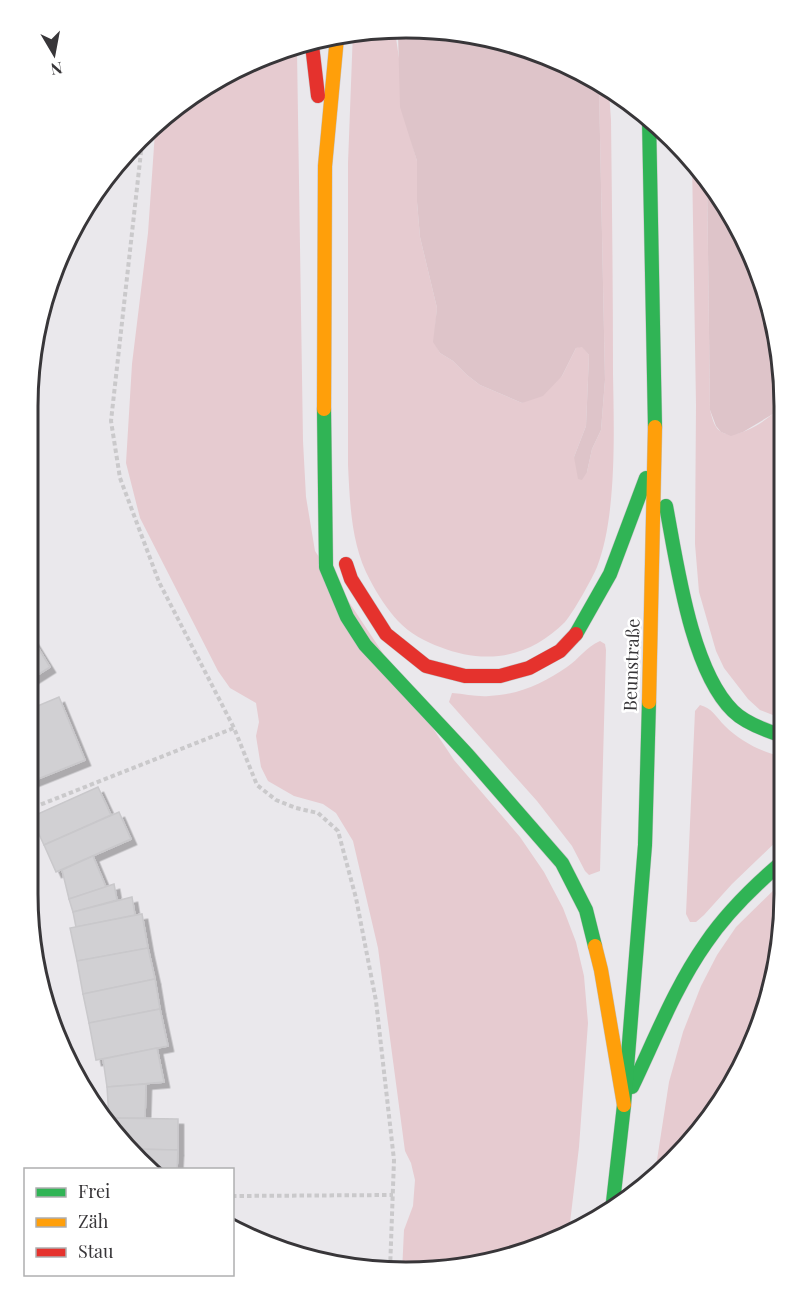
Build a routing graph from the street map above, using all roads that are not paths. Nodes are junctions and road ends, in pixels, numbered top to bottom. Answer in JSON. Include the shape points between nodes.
{"nodes":[{"id":1,"x":336,"y":45,"type":"edge"},
{"id":2,"x":313,"y":50,"type":"edge"},
{"id":3,"x":649,"y":129,"type":"edge"},
{"id":4,"x":325,"y":166,"type":"junction"},
{"id":5,"x":655,"y":455,"type":"junction"},
{"id":6,"x":324,"y":488,"type":"junction"},
{"id":7,"x":774,"y":732,"type":"edge"},
{"id":8,"x":774,"y":869,"type":"edge"},
{"id":9,"x":624,"y":1105,"type":"junction"},
{"id":10,"x":613,"y":1198,"type":"edge"}],
"edges":[{"from":1,"to":4,"type":"main road"},
{"from":2,"to":4,"type":"main road"},
{"from":3,"to":5,"type":"main road","name":"Beunstraße"},
{"from":4,"to":6,"type":"main road"},
{"from":5,"to":6,"type":"main road","via":[[610,574],[580,629],[560,651],[529,668],[500,676],[465,676],[426,666],[386,634],[351,579]]},
{"from":5,"to":7,"type":"main road","via":[[697,647],[717,689],[733,711]]},
{"from":5,"to":9,"type":"main road","name":"Beunstraße","via":[[645,845]]},
{"from":6,"to":9,"type":"main road","via":[[326,567],[346,617],[365,645],[562,863],[586,910],[601,970]]},
{"from":8,"to":9,"type":"main road","via":[[716,929],[696,957]]},
{"from":9,"to":10,"type":"main road","name":"Beunstraße"}]}
